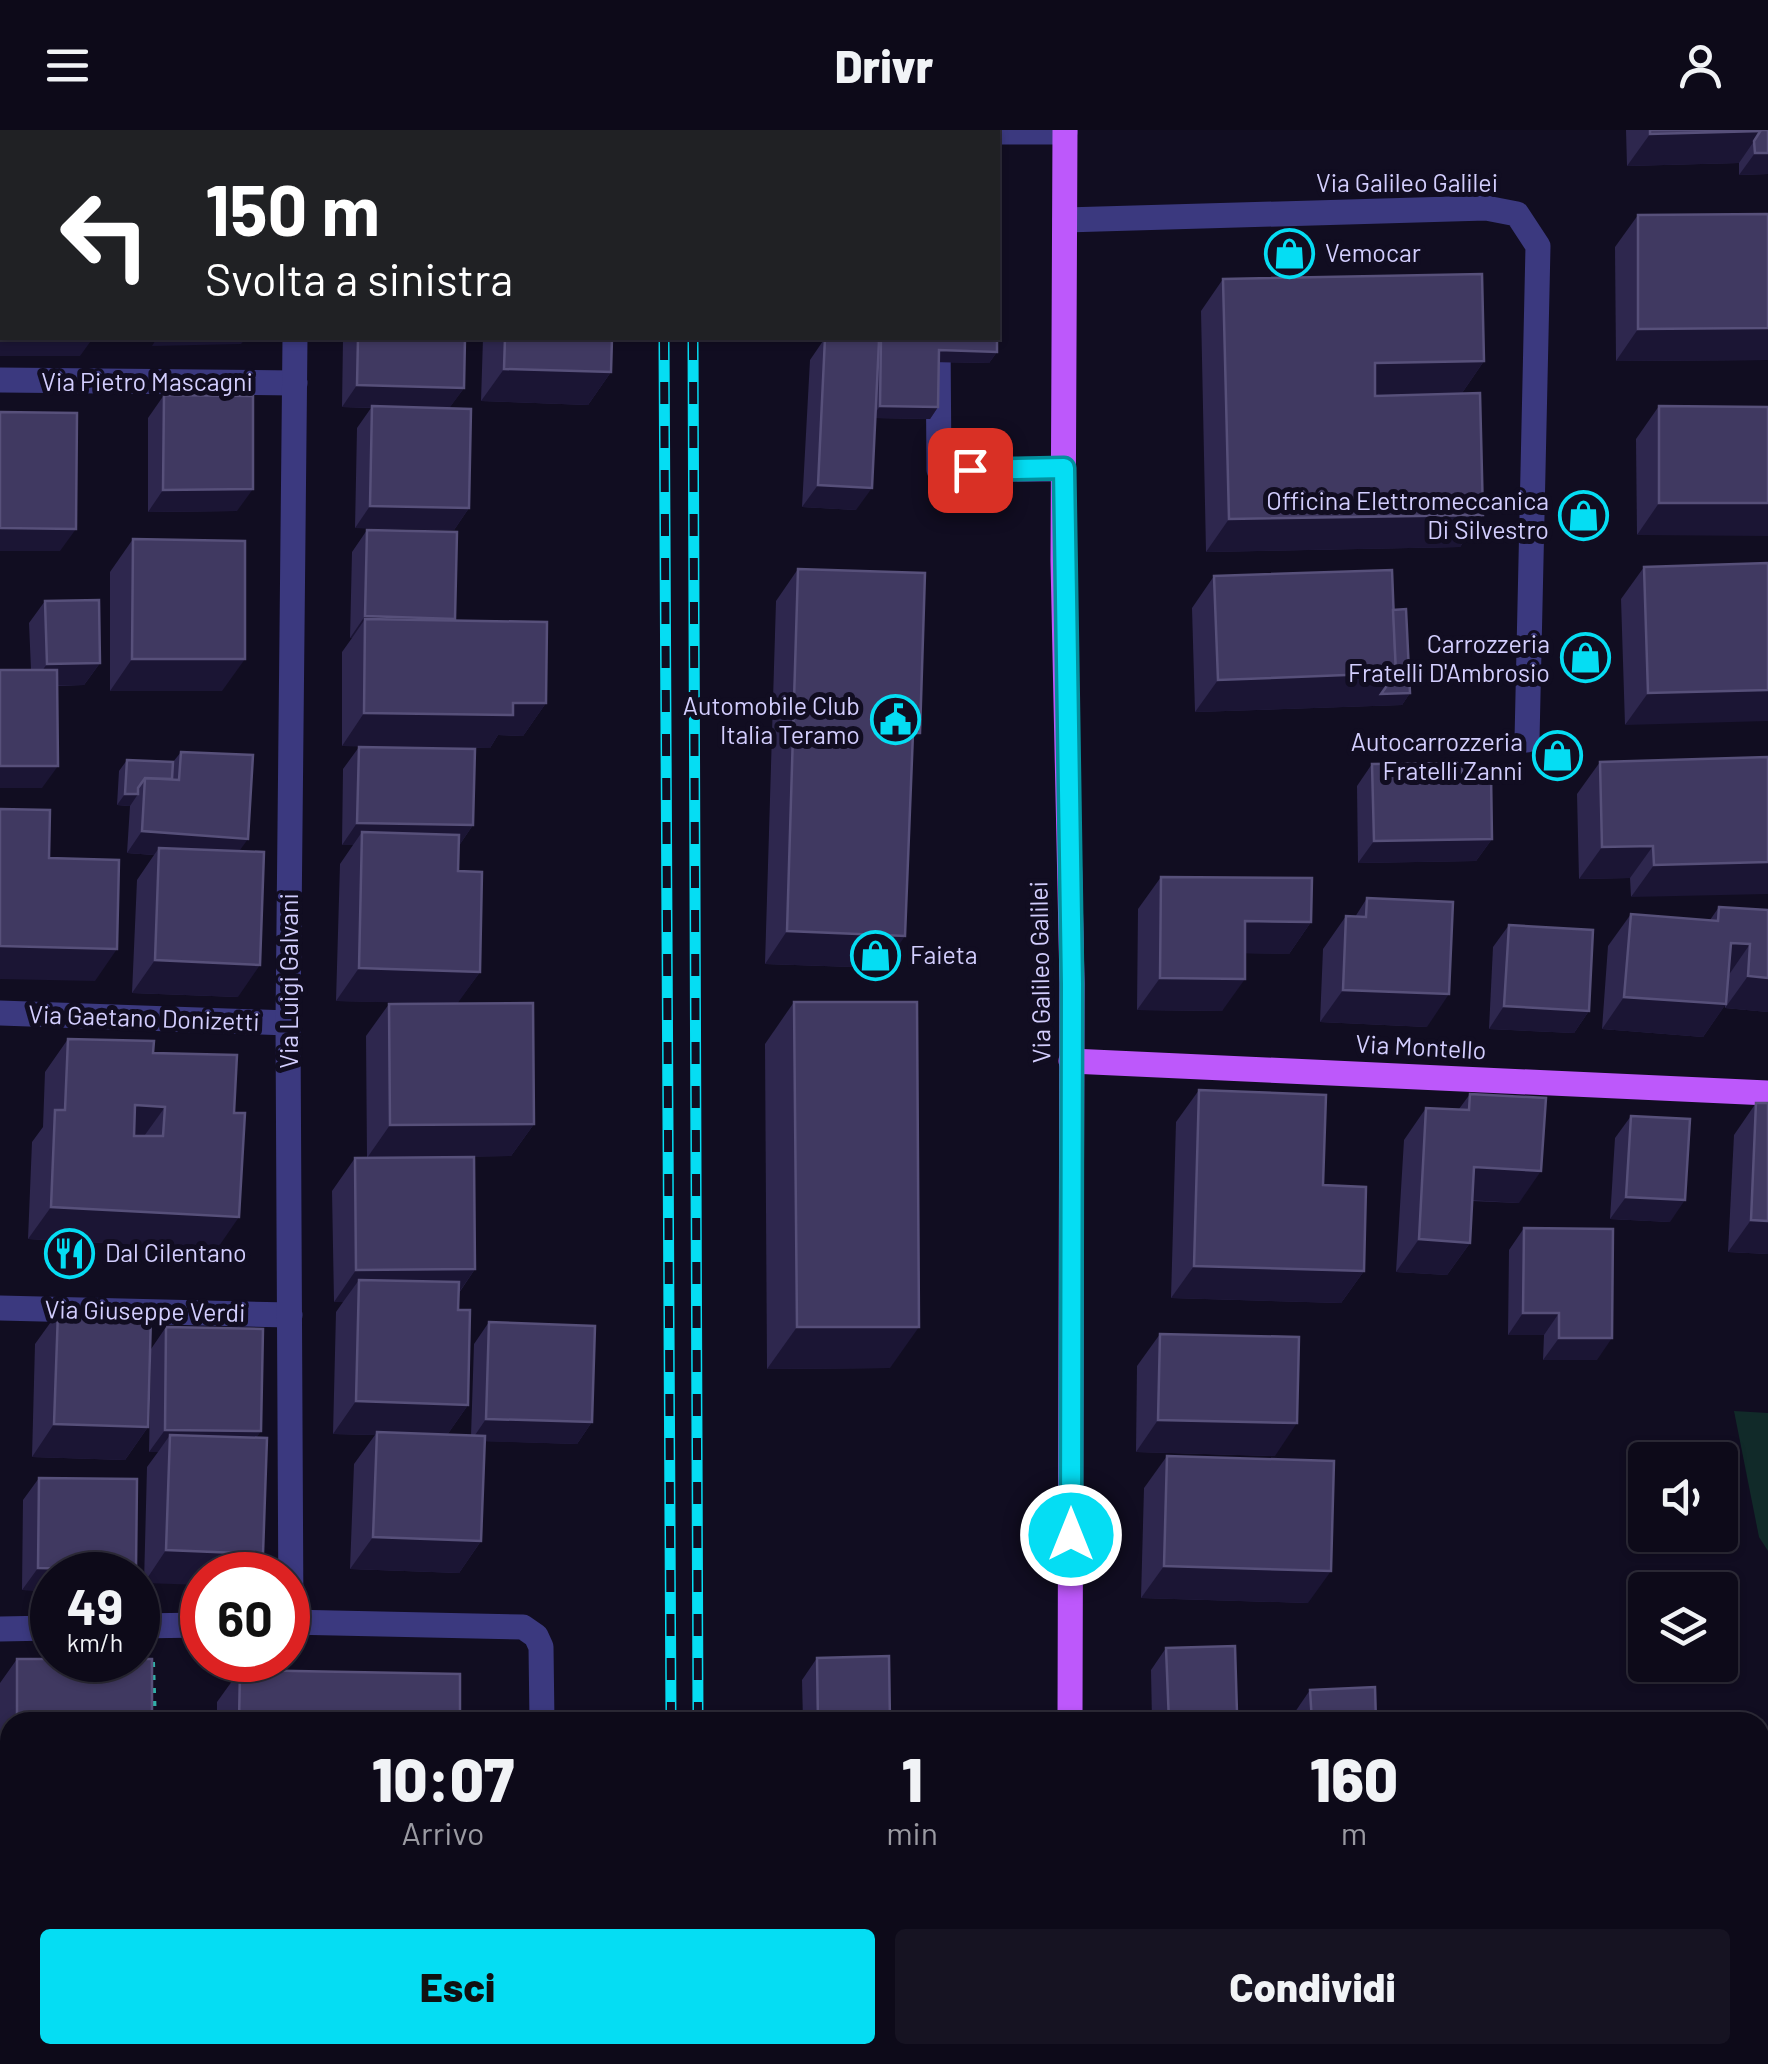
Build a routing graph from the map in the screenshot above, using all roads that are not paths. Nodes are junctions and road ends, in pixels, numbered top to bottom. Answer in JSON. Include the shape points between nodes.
{"nodes":[{"id":1,"x":1065,"y":131,"type":"edge"},
{"id":2,"x":1000,"y":132,"type":"edge"},
{"id":3,"x":1065,"y":220,"type":"junction"},
{"id":4,"x":295,"y":340,"type":"edge"},
{"id":5,"x":938,"y":340,"type":"edge"},
{"id":6,"x":0,"y":380,"type":"edge"},
{"id":7,"x":294,"y":383,"type":"junction"},
{"id":8,"x":1064,"y":468,"type":"junction"},
{"id":9,"x":1528,"y":740,"type":"dead end"},
{"id":10,"x":0,"y":1013,"type":"edge"},
{"id":11,"x":288,"y":1023,"type":"junction"},
{"id":12,"x":1071,"y":1062,"type":"junction"},
{"id":13,"x":1768,"y":1093,"type":"edge"},
{"id":14,"x":0,"y":1308,"type":"edge"},
{"id":15,"x":290,"y":1315,"type":"junction"},
{"id":16,"x":289,"y":1552,"type":"edge"},
{"id":17,"x":310,"y":1622,"type":"edge"},
{"id":18,"x":30,"y":1628,"type":"edge"},
{"id":19,"x":0,"y":1629,"type":"edge"},
{"id":20,"x":542,"y":1712,"type":"edge"},
{"id":21,"x":1070,"y":1712,"type":"edge"}],
"edges":[{"from":1,"to":2,"type":"street"},
{"from":1,"to":3,"type":"main road","name":"Via Galileo Galilei"},
{"from":3,"to":8,"type":"main road","name":"Via Galileo Galilei"},
{"from":3,"to":9,"type":"street","name":"Via Galileo Galilei","via":[[1486,208],[1517,214],[1538,246]]},
{"from":4,"to":7,"type":"street","name":"Via Luigi Galvani"},
{"from":5,"to":8,"type":"street","via":[[940,470]]},
{"from":6,"to":7,"type":"street","name":"Via Pietro Mascagni"},
{"from":7,"to":11,"type":"street","name":"Via Luigi Galvani"},
{"from":8,"to":12,"type":"main road","name":"Via Galileo Galilei"},
{"from":10,"to":11,"type":"street","name":"Via Gaetano Donizetti"},
{"from":11,"to":15,"type":"street","name":"Via Luigi Galvani"},
{"from":12,"to":13,"type":"main road","name":"Via Montello"},
{"from":12,"to":21,"type":"main road","name":"Via Galileo Galilei"},
{"from":14,"to":15,"type":"street","name":"Via Giuseppe Verdi"},
{"from":15,"to":16,"type":"street","name":"Via Luigi Galvani"},
{"from":17,"to":20,"type":"street","via":[[524,1627],[540,1647]]},
{"from":18,"to":19,"type":"street"}]}
